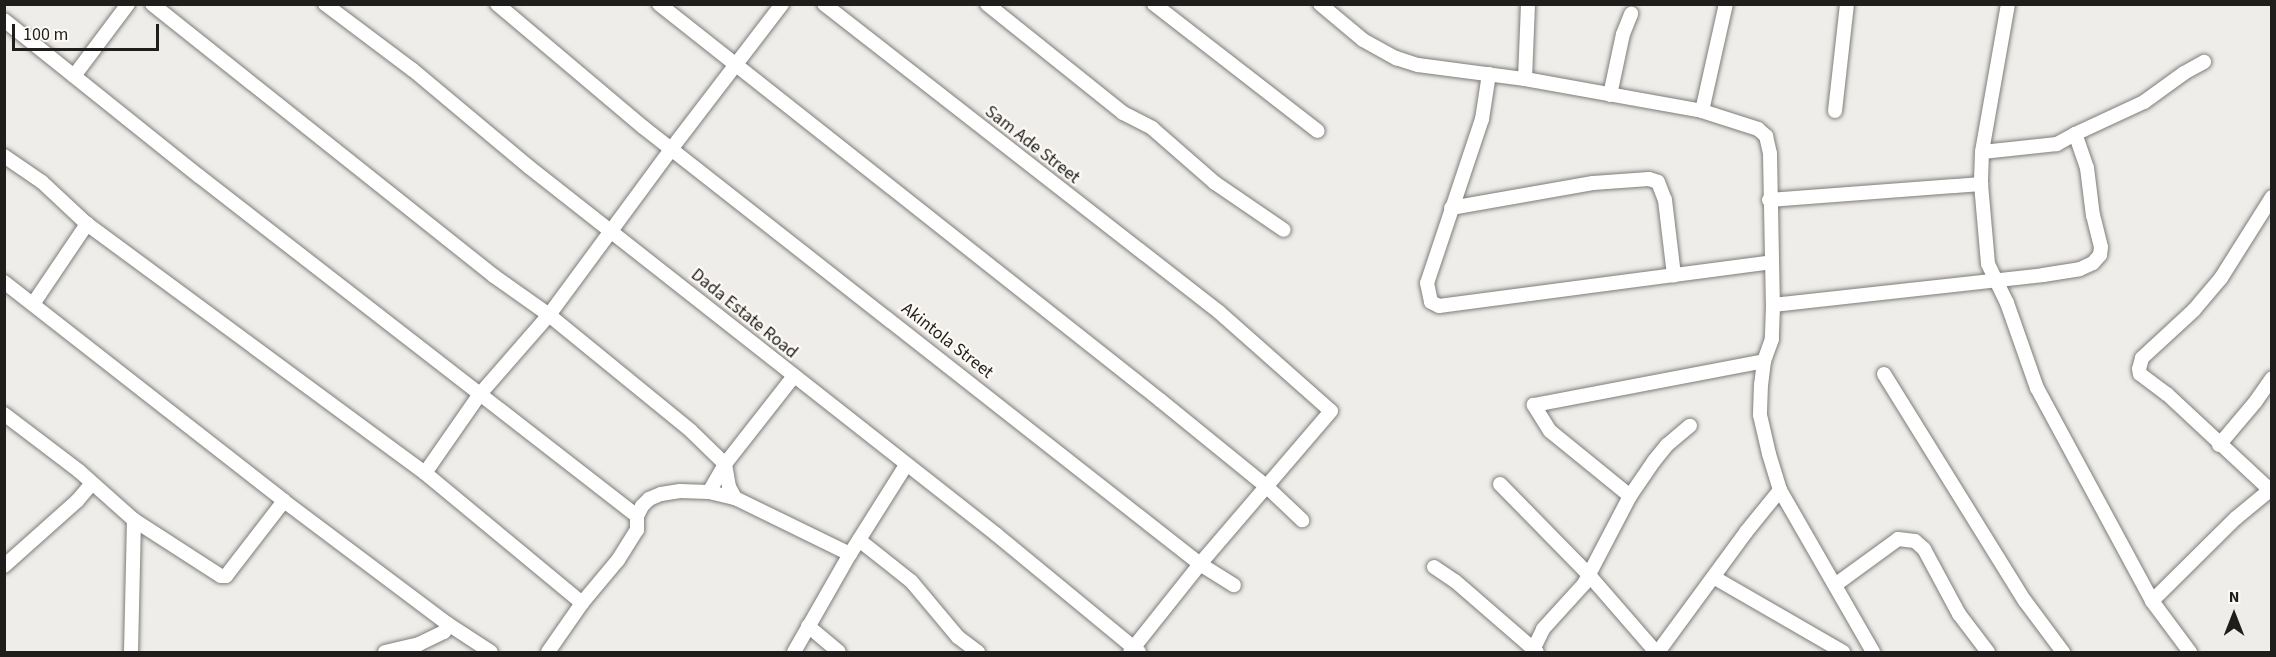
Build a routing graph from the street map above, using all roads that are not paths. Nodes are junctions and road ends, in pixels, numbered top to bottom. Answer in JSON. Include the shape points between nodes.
{"nodes":[{"id":1,"x":128,"y":4,"type":"edge"},
{"id":2,"x":152,"y":4,"type":"edge"},
{"id":3,"x":325,"y":4,"type":"edge"},
{"id":4,"x":497,"y":4,"type":"edge"},
{"id":5,"x":659,"y":4,"type":"edge"},
{"id":6,"x":782,"y":4,"type":"edge"},
{"id":7,"x":824,"y":4,"type":"edge"},
{"id":8,"x":987,"y":4,"type":"edge"},
{"id":9,"x":1154,"y":4,"type":"edge"},
{"id":10,"x":1320,"y":4,"type":"edge"},
{"id":11,"x":1528,"y":4,"type":"edge"},
{"id":12,"x":1726,"y":4,"type":"edge"},
{"id":13,"x":1847,"y":4,"type":"edge"},
{"id":14,"x":2008,"y":4,"type":"edge"},
{"id":15,"x":1631,"y":14,"type":"dead end"},
{"id":16,"x":4,"y":20,"type":"edge"},
{"id":17,"x":2204,"y":62,"type":"dead end"},
{"id":18,"x":736,"y":67,"type":"junction"},
{"id":19,"x":1489,"y":74,"type":"junction"},
{"id":20,"x":74,"y":76,"type":"junction"},
{"id":21,"x":1524,"y":79,"type":"junction"},
{"id":22,"x":1610,"y":95,"type":"junction"},
{"id":23,"x":1702,"y":111,"type":"junction"},
{"id":24,"x":1835,"y":111,"type":"dead end"},
{"id":25,"x":1318,"y":131,"type":"dead end"},
{"id":26,"x":2075,"y":134,"type":"junction"},
{"id":27,"x":672,"y":148,"type":"junction"},
{"id":28,"x":1982,"y":152,"type":"junction"},
{"id":29,"x":4,"y":156,"type":"edge"},
{"id":30,"x":1981,"y":184,"type":"junction"},
{"id":31,"x":2271,"y":197,"type":"edge"},
{"id":32,"x":1769,"y":200,"type":"junction"},
{"id":33,"x":1451,"y":208,"type":"junction"},
{"id":34,"x":87,"y":224,"type":"junction"},
{"id":35,"x":1284,"y":230,"type":"dead end"},
{"id":36,"x":612,"y":231,"type":"junction"},
{"id":37,"x":1772,"y":262,"type":"junction"},
{"id":38,"x":1674,"y":275,"type":"junction"},
{"id":39,"x":1998,"y":281,"type":"junction"},
{"id":40,"x":4,"y":282,"type":"edge"},
{"id":41,"x":33,"y":304,"type":"junction"},
{"id":42,"x":1773,"y":305,"type":"junction"},
{"id":43,"x":549,"y":315,"type":"junction"},
{"id":44,"x":1764,"y":361,"type":"junction"},
{"id":45,"x":1884,"y":374,"type":"dead end"},
{"id":46,"x":794,"y":376,"type":"junction"},
{"id":47,"x":2271,"y":378,"type":"edge"},
{"id":48,"x":480,"y":394,"type":"junction"},
{"id":49,"x":4,"y":414,"type":"edge"},
{"id":50,"x":1690,"y":426,"type":"dead end"},
{"id":51,"x":2219,"y":445,"type":"junction"},
{"id":52,"x":725,"y":464,"type":"junction"},
{"id":53,"x":906,"y":465,"type":"junction"},
{"id":54,"x":425,"y":473,"type":"junction"},
{"id":55,"x":92,"y":483,"type":"junction"},
{"id":56,"x":1500,"y":484,"type":"dead end"},
{"id":57,"x":1266,"y":486,"type":"junction"},
{"id":58,"x":1780,"y":490,"type":"junction"},
{"id":59,"x":2271,"y":491,"type":"edge"},
{"id":60,"x":709,"y":492,"type":"junction"},
{"id":61,"x":1630,"y":496,"type":"junction"},
{"id":62,"x":735,"y":498,"type":"junction"},
{"id":63,"x":284,"y":501,"type":"junction"},
{"id":64,"x":637,"y":516,"type":"junction"},
{"id":65,"x":134,"y":520,"type":"junction"},
{"id":66,"x":1302,"y":520,"type":"dead end"},
{"id":67,"x":859,"y":540,"type":"junction"},
{"id":68,"x":850,"y":554,"type":"junction"},
{"id":69,"x":1200,"y":564,"type":"junction"},
{"id":70,"x":4,"y":566,"type":"edge"},
{"id":71,"x":1434,"y":567,"type":"dead end"},
{"id":72,"x":1589,"y":575,"type":"junction"},
{"id":73,"x":1715,"y":578,"type":"junction"},
{"id":74,"x":1234,"y":585,"type":"dead end"},
{"id":75,"x":1835,"y":585,"type":"junction"},
{"id":76,"x":2152,"y":601,"type":"junction"},
{"id":77,"x":582,"y":603,"type":"junction"},
{"id":78,"x":448,"y":624,"type":"junction"},
{"id":79,"x":808,"y":626,"type":"junction"},
{"id":80,"x":1134,"y":651,"type":"edge"},
{"id":81,"x":130,"y":652,"type":"edge"},
{"id":82,"x":385,"y":652,"type":"edge"},
{"id":83,"x":491,"y":652,"type":"edge"},
{"id":84,"x":548,"y":652,"type":"edge"},
{"id":85,"x":794,"y":652,"type":"edge"},
{"id":86,"x":839,"y":652,"type":"edge"},
{"id":87,"x":978,"y":652,"type":"edge"},
{"id":88,"x":1534,"y":652,"type":"edge"},
{"id":89,"x":1657,"y":652,"type":"edge"},
{"id":90,"x":1843,"y":652,"type":"edge"},
{"id":91,"x":1872,"y":652,"type":"edge"},
{"id":92,"x":1988,"y":652,"type":"edge"},
{"id":93,"x":2063,"y":652,"type":"edge"},
{"id":94,"x":2190,"y":652,"type":"edge"}],
"edges":[{"from":1,"to":20,"type":"street"},
{"from":2,"to":43,"type":"street","via":[[494,276]]},
{"from":3,"to":36,"type":"street","name":"Dada Estate Road"},
{"from":4,"to":27,"type":"street","name":"Akintola Street"},
{"from":5,"to":18,"type":"street"},
{"from":6,"to":18,"type":"street"},
{"from":7,"to":57,"type":"street","name":"Sam Ade Street","via":[[1219,312],[1331,411]]},
{"from":8,"to":35,"type":"street","via":[[1123,113],[1152,128],[1215,183]]},
{"from":9,"to":25,"type":"street"},
{"from":10,"to":19,"type":"street","via":[[1363,40],[1396,58],[1418,65]]},
{"from":11,"to":21,"type":"street"},
{"from":12,"to":23,"type":"street"},
{"from":13,"to":24,"type":"street"},
{"from":14,"to":28,"type":"street"},
{"from":15,"to":22,"type":"street"},
{"from":16,"to":20,"type":"street"},
{"from":17,"to":26,"type":"street","via":[[2144,102]]},
{"from":18,"to":27,"type":"street"},
{"from":18,"to":57,"type":"street"},
{"from":19,"to":21,"type":"street"},
{"from":19,"to":33,"type":"street","via":[[1482,119]]},
{"from":20,"to":48,"type":"street"},
{"from":21,"to":22,"type":"street"},
{"from":22,"to":23,"type":"street"},
{"from":23,"to":32,"type":"street","via":[[1758,129],[1766,136],[1770,154]]},
{"from":26,"to":28,"type":"street","via":[[2057,144]]},
{"from":26,"to":39,"type":"street","via":[[2087,168],[2100,255],[2080,269]]},
{"from":27,"to":36,"type":"street"},
{"from":27,"to":69,"type":"street","name":"Akintola Street"},
{"from":28,"to":30,"type":"street"},
{"from":29,"to":34,"type":"street","via":[[42,182]]},
{"from":30,"to":32,"type":"street"},
{"from":30,"to":39,"type":"street","via":[[1988,264]]},
{"from":31,"to":51,"type":"street","via":[[2221,278],[2139,364],[2140,374],[2167,394]]},
{"from":32,"to":37,"type":"street"},
{"from":33,"to":38,"type":"street","via":[[1593,183],[1649,179],[1658,182],[1665,200]]},
{"from":33,"to":38,"type":"street","via":[[1427,283],[1429,298],[1438,306]]},
{"from":34,"to":41,"type":"street"},
{"from":34,"to":54,"type":"street"},
{"from":36,"to":43,"type":"street"},
{"from":36,"to":46,"type":"street","name":"Dada Estate Road"},
{"from":37,"to":38,"type":"street"},
{"from":37,"to":42,"type":"street"},
{"from":39,"to":42,"type":"street"},
{"from":39,"to":76,"type":"street","via":[[2037,388]]},
{"from":40,"to":41,"type":"street"},
{"from":41,"to":63,"type":"street"},
{"from":42,"to":44,"type":"street","via":[[1772,339]]},
{"from":43,"to":48,"type":"street"},
{"from":43,"to":52,"type":"street","via":[[691,430]]},
{"from":44,"to":58,"type":"street","via":[[1761,416]]},
{"from":44,"to":61,"type":"street","via":[[1534,405],[1550,431]]},
{"from":45,"to":93,"type":"street","via":[[2002,566]]},
{"from":46,"to":52,"type":"street"},
{"from":46,"to":53,"type":"street","name":"Dada Estate Road"},
{"from":47,"to":51,"type":"street"},
{"from":48,"to":54,"type":"street"},
{"from":48,"to":64,"type":"street"},
{"from":49,"to":55,"type":"street"},
{"from":50,"to":61,"type":"street","via":[[1667,445]]},
{"from":51,"to":59,"type":"street"},
{"from":52,"to":60,"type":"street"},
{"from":52,"to":62,"type":"street"},
{"from":53,"to":67,"type":"street"},
{"from":53,"to":80,"type":"street","name":"Dada Estate Road","via":[[997,535]]},
{"from":54,"to":77,"type":"street"},
{"from":55,"to":65,"type":"street"},
{"from":55,"to":70,"type":"street"},
{"from":56,"to":72,"type":"street"},
{"from":57,"to":66,"type":"street"},
{"from":57,"to":69,"type":"street"},
{"from":58,"to":73,"type":"street"},
{"from":58,"to":75,"type":"street"},
{"from":59,"to":76,"type":"street","via":[[2236,518]]},
{"from":60,"to":62,"type":"street"},
{"from":60,"to":64,"type":"street","via":[[661,494],[650,499]]},
{"from":61,"to":72,"type":"street"},
{"from":62,"to":68,"type":"street"},
{"from":63,"to":65,"type":"street","via":[[226,576],[214,574]]},
{"from":63,"to":78,"type":"street"},
{"from":64,"to":77,"type":"street","via":[[637,530]]},
{"from":65,"to":81,"type":"street"},
{"from":67,"to":68,"type":"street"},
{"from":67,"to":87,"type":"street","via":[[911,581],[958,637]]},
{"from":68,"to":79,"type":"street"},
{"from":69,"to":74,"type":"street","name":"Akintola Street"},
{"from":69,"to":80,"type":"street"},
{"from":71,"to":88,"type":"street"},
{"from":72,"to":88,"type":"street","via":[[1544,629]]},
{"from":72,"to":89,"type":"street"},
{"from":73,"to":89,"type":"street"},
{"from":73,"to":90,"type":"street"},
{"from":75,"to":91,"type":"street"},
{"from":75,"to":92,"type":"street","via":[[1898,539],[1915,541],[1924,549],[1959,614]]},
{"from":76,"to":94,"type":"street"},
{"from":77,"to":84,"type":"street"},
{"from":78,"to":82,"type":"street","via":[[444,632],[419,644]]},
{"from":78,"to":83,"type":"street"},
{"from":79,"to":85,"type":"street"},
{"from":79,"to":86,"type":"street"}]}
